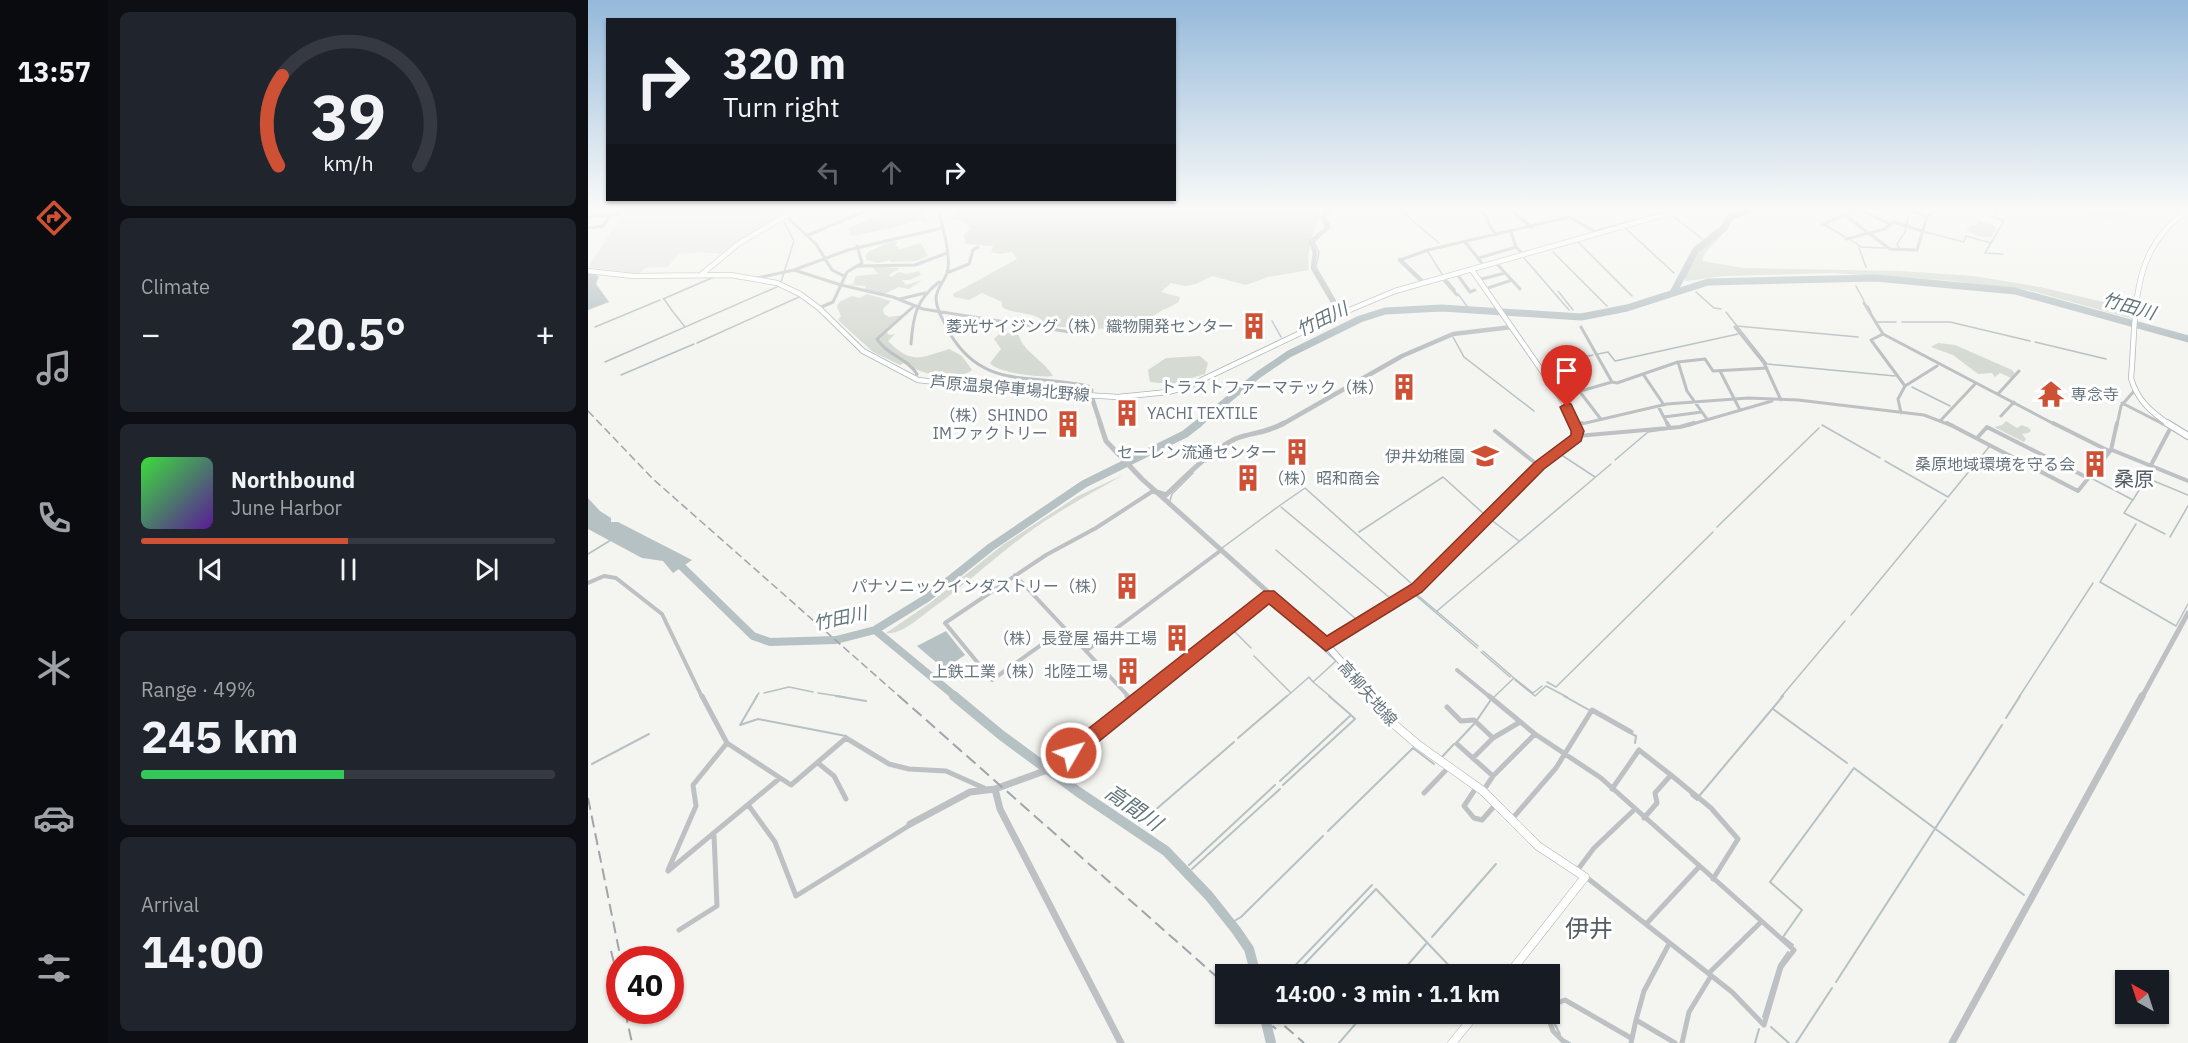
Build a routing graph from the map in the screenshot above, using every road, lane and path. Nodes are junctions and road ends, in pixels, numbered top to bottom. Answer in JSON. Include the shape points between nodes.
{"nodes":[{"id":1,"x":722,"y":258,"type":"edge"},
{"id":2,"x":822,"y":258,"type":"joint"},
{"id":3,"x":861,"y":258,"type":"edge"},
{"id":4,"x":935,"y":258,"type":"edge"},
{"id":5,"x":947,"y":258,"type":"edge"},
{"id":6,"x":971,"y":258,"type":"edge"},
{"id":7,"x":1314,"y":258,"type":"edge"},
{"id":8,"x":1407,"y":258,"type":"edge"},
{"id":9,"x":1479,"y":258,"type":"edge"},
{"id":10,"x":1519,"y":258,"type":"edge"},
{"id":11,"x":2147,"y":258,"type":"edge"},
{"id":12,"x":1400,"y":260,"type":"joint"},
{"id":13,"x":1497,"y":264,"type":"junction"},
{"id":14,"x":859,"y":266,"type":"junction"},
{"id":15,"x":1485,"y":267,"type":"junction"},
{"id":16,"x":794,"y":270,"type":"junction"},
{"id":17,"x":1472,"y":270,"type":"junction"},
{"id":18,"x":588,"y":271,"type":"edge"},
{"id":19,"x":948,"y":272,"type":"junction"},
{"id":20,"x":1505,"y":273,"type":"junction"},
{"id":21,"x":702,"y":274,"type":"junction"},
{"id":22,"x":1457,"y":274,"type":"junction"},
{"id":23,"x":844,"y":276,"type":"junction"},
{"id":24,"x":757,"y":278,"type":"junction"},
{"id":25,"x":1442,"y":278,"type":"junction"},
{"id":26,"x":1479,"y":280,"type":"junction"},
{"id":27,"x":1512,"y":280,"type":"junction"},
{"id":28,"x":939,"y":282,"type":"junction"},
{"id":29,"x":1424,"y":283,"type":"junction"},
{"id":30,"x":842,"y":285,"type":"junction"},
{"id":31,"x":1520,"y":289,"type":"dead end"},
{"id":32,"x":1475,"y":290,"type":"dead end"},
{"id":33,"x":1487,"y":291,"type":"junction"},
{"id":34,"x":925,"y":292,"type":"junction"},
{"id":35,"x":1456,"y":295,"type":"dead end"},
{"id":36,"x":900,"y":300,"type":"junction"},
{"id":37,"x":1864,"y":303,"type":"dead end"},
{"id":38,"x":914,"y":306,"type":"junction"},
{"id":39,"x":819,"y":308,"type":"junction"},
{"id":40,"x":938,"y":311,"type":"junction"},
{"id":41,"x":1340,"y":314,"type":"junction"},
{"id":42,"x":1510,"y":325,"type":"junction"},
{"id":43,"x":1581,"y":327,"type":"dead end"},
{"id":44,"x":1735,"y":327,"type":"dead end"},
{"id":45,"x":1076,"y":333,"type":"dead end"},
{"id":46,"x":1883,"y":334,"type":"junction"},
{"id":47,"x":911,"y":344,"type":"dead end"},
{"id":48,"x":1678,"y":362,"type":"junction"},
{"id":49,"x":1938,"y":365,"type":"junction"},
{"id":50,"x":1767,"y":368,"type":"junction"},
{"id":51,"x":2019,"y":370,"type":"dead end"},
{"id":52,"x":1720,"y":371,"type":"junction"},
{"id":53,"x":1642,"y":374,"type":"junction"},
{"id":54,"x":915,"y":378,"type":"junction"},
{"id":55,"x":1612,"y":382,"type":"junction"},
{"id":56,"x":1975,"y":384,"type":"junction"},
{"id":57,"x":1905,"y":386,"type":"junction"},
{"id":58,"x":2134,"y":391,"type":"junction"},
{"id":59,"x":1580,"y":392,"type":"junction"},
{"id":60,"x":1998,"y":394,"type":"junction"},
{"id":61,"x":1091,"y":395,"type":"junction"},
{"id":62,"x":1560,"y":398,"type":"junction"},
{"id":63,"x":1732,"y":398,"type":"junction"},
{"id":64,"x":1694,"y":400,"type":"junction"},
{"id":65,"x":1778,"y":400,"type":"junction"},
{"id":66,"x":2014,"y":402,"type":"junction"},
{"id":67,"x":2122,"y":403,"type":"junction"},
{"id":68,"x":1664,"y":405,"type":"junction"},
{"id":69,"x":1658,"y":406,"type":"junction"},
{"id":70,"x":1740,"y":410,"type":"junction"},
{"id":71,"x":1702,"y":412,"type":"junction"},
{"id":72,"x":1900,"y":413,"type":"junction"},
{"id":73,"x":2001,"y":416,"type":"dead end"},
{"id":74,"x":1664,"y":417,"type":"junction"},
{"id":75,"x":1600,"y":418,"type":"junction"},
{"id":76,"x":1707,"y":419,"type":"junction"},
{"id":77,"x":1941,"y":420,"type":"junction"},
{"id":78,"x":1575,"y":425,"type":"junction"},
{"id":79,"x":2172,"y":427,"type":"junction"},
{"id":80,"x":1670,"y":428,"type":"junction"},
{"id":81,"x":1495,"y":430,"type":"dead end"},
{"id":82,"x":1577,"y":436,"type":"junction"},
{"id":83,"x":2188,"y":436,"type":"edge"},
{"id":84,"x":1977,"y":438,"type":"junction"},
{"id":85,"x":1112,"y":447,"type":"joint"},
{"id":86,"x":2111,"y":451,"type":"junction"},
{"id":87,"x":2151,"y":465,"type":"junction"},
{"id":88,"x":1539,"y":466,"type":"junction"},
{"id":89,"x":2088,"y":478,"type":"junction"},
{"id":90,"x":1142,"y":479,"type":"joint"},
{"id":91,"x":2188,"y":481,"type":"edge"},
{"id":92,"x":1153,"y":491,"type":"junction"},
{"id":93,"x":1220,"y":551,"type":"junction"},
{"id":94,"x":1015,"y":575,"type":"junction"},
{"id":95,"x":588,"y":583,"type":"edge"},
{"id":96,"x":1269,"y":596,"type":"junction"},
{"id":97,"x":2188,"y":613,"type":"edge"},
{"id":98,"x":1065,"y":628,"type":"junction"},
{"id":99,"x":1326,"y":644,"type":"junction"},
{"id":100,"x":1086,"y":651,"type":"junction"},
{"id":101,"x":1457,"y":670,"type":"dead end"},
{"id":102,"x":1134,"y":703,"type":"junction"},
{"id":103,"x":1448,"y":707,"type":"dead end"},
{"id":104,"x":1520,"y":722,"type":"junction"},
{"id":105,"x":1631,"y":732,"type":"dead end"},
{"id":106,"x":1535,"y":734,"type":"junction"},
{"id":107,"x":1493,"y":738,"type":"junction"},
{"id":108,"x":727,"y":743,"type":"junction"},
{"id":109,"x":1457,"y":744,"type":"dead end"},
{"id":110,"x":1566,"y":755,"type":"junction"},
{"id":111,"x":1473,"y":758,"type":"junction"},
{"id":112,"x":818,"y":763,"type":"junction"},
{"id":113,"x":1055,"y":766,"type":"joint"},
{"id":114,"x":1448,"y":768,"type":"junction"},
{"id":115,"x":1671,"y":775,"type":"junction"},
{"id":116,"x":1493,"y":776,"type":"junction"},
{"id":117,"x":780,"y":778,"type":"junction"},
{"id":118,"x":994,"y":789,"type":"junction"},
{"id":119,"x":1480,"y":789,"type":"junction"},
{"id":120,"x":1612,"y":789,"type":"junction"},
{"id":121,"x":1424,"y":793,"type":"dead end"},
{"id":122,"x":846,"y":799,"type":"dead end"},
{"id":123,"x":1497,"y":803,"type":"junction"},
{"id":124,"x":749,"y":806,"type":"junction"},
{"id":125,"x":1635,"y":809,"type":"junction"},
{"id":126,"x":1644,"y":818,"type":"junction"},
{"id":127,"x":1512,"y":819,"type":"junction"},
{"id":128,"x":910,"y":825,"type":"joint"},
{"id":129,"x":714,"y":835,"type":"junction"},
{"id":130,"x":1699,"y":867,"type":"junction"},
{"id":131,"x":1576,"y":872,"type":"junction"},
{"id":132,"x":1585,"y":877,"type":"junction"},
{"id":133,"x":1713,"y":879,"type":"junction"},
{"id":134,"x":1761,"y":921,"type":"junction"},
{"id":135,"x":1647,"y":923,"type":"junction"},
{"id":136,"x":679,"y":930,"type":"dead end"},
{"id":137,"x":1669,"y":944,"type":"junction"},
{"id":138,"x":1517,"y":964,"type":"edge"},
{"id":139,"x":1710,"y":974,"type":"junction"},
{"id":140,"x":1560,"y":1002,"type":"edge"},
{"id":141,"x":1636,"y":1020,"type":"junction"},
{"id":142,"x":1468,"y":1024,"type":"edge"},
{"id":143,"x":1552,"y":1024,"type":"edge"},
{"id":144,"x":1631,"y":1040,"type":"edge"},
{"id":145,"x":1562,"y":1042,"type":"edge"},
{"id":146,"x":1121,"y":1043,"type":"edge"},
{"id":147,"x":1452,"y":1043,"type":"edge"},
{"id":148,"x":1675,"y":1043,"type":"edge"},
{"id":149,"x":1682,"y":1043,"type":"edge"},
{"id":150,"x":1952,"y":1043,"type":"edge"}],
"edges":[{"from":1,"to":21,"type":"main road"},
{"from":2,"to":16,"type":"street"},
{"from":2,"to":23,"type":"street"},
{"from":3,"to":14,"type":"street"},
{"from":4,"to":14,"type":"street","via":[[915,265]]},
{"from":5,"to":19,"type":"street"},
{"from":6,"to":19,"type":"street","via":[[969,264]]},
{"from":7,"to":41,"type":"street","via":[[1313,268]]},
{"from":8,"to":12,"type":"street"},
{"from":9,"to":15,"type":"street"},
{"from":10,"to":13,"type":"main road","name":"芦原温泉停車場北野線"},
{"from":11,"to":58,"type":"main road","via":[[2137,296],[2131,378]]},
{"from":12,"to":29,"type":"street"},
{"from":13,"to":15,"type":"main road","name":"芦原温泉停車場北野線"},
{"from":13,"to":20,"type":"street"},
{"from":14,"to":23,"type":"street"},
{"from":15,"to":17,"type":"main road","name":"芦原温泉停車場北野線"},
{"from":16,"to":24,"type":"street"},
{"from":16,"to":30,"type":"street"},
{"from":17,"to":22,"type":"main road","name":"芦原温泉停車場北野線"},
{"from":17,"to":26,"type":"main road"},
{"from":18,"to":21,"type":"main road","name":"芦原温泉停車場北野線","via":[[633,276]]},
{"from":19,"to":28,"type":"street"},
{"from":20,"to":26,"type":"street"},
{"from":20,"to":27,"type":"street"},
{"from":21,"to":24,"type":"main road","name":"芦原温泉停車場北野線"},
{"from":22,"to":25,"type":"main road","name":"芦原温泉停車場北野線"},
{"from":22,"to":32,"type":"street","via":[[1470,291]]},
{"from":23,"to":30,"type":"street"},
{"from":24,"to":39,"type":"main road","name":"芦原温泉停車場北野線","via":[[788,287]]},
{"from":25,"to":29,"type":"main road","name":"芦原温泉停車場北野線"},
{"from":25,"to":35,"type":"street"},
{"from":26,"to":33,"type":"main road"},
{"from":27,"to":31,"type":"street"},
{"from":27,"to":33,"type":"street"},
{"from":28,"to":34,"type":"street"},
{"from":28,"to":40,"type":"street","via":[[934,297]]},
{"from":29,"to":41,"type":"main road","name":"芦原温泉停車場北野線"},
{"from":30,"to":36,"type":"street"},
{"from":30,"to":39,"type":"street","via":[[833,302]]},
{"from":33,"to":42,"type":"main road"},
{"from":34,"to":36,"type":"street"},
{"from":34,"to":38,"type":"street"},
{"from":36,"to":38,"type":"street"},
{"from":37,"to":46,"type":"street"},
{"from":38,"to":40,"type":"street"},
{"from":38,"to":47,"type":"street"},
{"from":38,"to":54,"type":"street","via":[[877,339],[914,368]]},
{"from":39,"to":54,"type":"main road","name":"芦原温泉停車場北野線","via":[[863,351]]},
{"from":40,"to":45,"type":"street"},
{"from":40,"to":61,"type":"street","via":[[975,365],[1003,374],[1082,385],[1092,390]]},
{"from":41,"to":61,"type":"main road","name":"芦原温泉停車場北野線","via":[[1187,387],[1133,395]]},
{"from":42,"to":62,"type":"main road"},
{"from":42,"to":92,"type":"street","via":[[1454,334],[1420,347],[1269,432],[1236,439],[1197,465],[1166,495]]},
{"from":43,"to":55,"type":"street"},
{"from":44,"to":50,"type":"street"},
{"from":46,"to":49,"type":"street"},
{"from":46,"to":57,"type":"street","via":[[1871,340]]},
{"from":48,"to":52,"type":"street","via":[[1705,359],[1713,371]]},
{"from":48,"to":53,"type":"street"},
{"from":48,"to":64,"type":"street"},
{"from":49,"to":56,"type":"street"},
{"from":49,"to":57,"type":"street"},
{"from":50,"to":52,"type":"street"},
{"from":50,"to":65,"type":"street"},
{"from":51,"to":60,"type":"street"},
{"from":52,"to":63,"type":"street"},
{"from":53,"to":55,"type":"street"},
{"from":53,"to":68,"type":"street"},
{"from":54,"to":61,"type":"main road","name":"芦原温泉停車場北野線","via":[[1016,391]]},
{"from":55,"to":59,"type":"street"},
{"from":56,"to":60,"type":"street"},
{"from":56,"to":77,"type":"street"},
{"from":57,"to":72,"type":"street","via":[[1898,399]]},
{"from":58,"to":67,"type":"street"},
{"from":58,"to":79,"type":"main road"},
{"from":59,"to":62,"type":"street"},
{"from":59,"to":75,"type":"street"},
{"from":60,"to":66,"type":"street"},
{"from":61,"to":85,"type":"street","via":[[1102,432]]},
{"from":62,"to":78,"type":"main road"},
{"from":63,"to":64,"type":"street"},
{"from":63,"to":65,"type":"street"},
{"from":63,"to":70,"type":"street"},
{"from":64,"to":68,"type":"street"},
{"from":64,"to":71,"type":"street"},
{"from":65,"to":70,"type":"street"},
{"from":65,"to":72,"type":"street"},
{"from":66,"to":73,"type":"street"},
{"from":66,"to":86,"type":"street"},
{"from":67,"to":79,"type":"street"},
{"from":67,"to":86,"type":"street"},
{"from":68,"to":69,"type":"street"},
{"from":69,"to":74,"type":"street"},
{"from":69,"to":75,"type":"street"},
{"from":70,"to":76,"type":"street"},
{"from":71,"to":74,"type":"street"},
{"from":71,"to":76,"type":"street"},
{"from":72,"to":77,"type":"street"},
{"from":74,"to":80,"type":"street"},
{"from":75,"to":78,"type":"street"},
{"from":76,"to":80,"type":"street"},
{"from":77,"to":84,"type":"street"},
{"from":78,"to":82,"type":"main road"},
{"from":79,"to":83,"type":"main road"},
{"from":79,"to":87,"type":"street"},
{"from":80,"to":82,"type":"street"},
{"from":81,"to":88,"type":"street"},
{"from":82,"to":88,"type":"main road","name":"高柳矢地線"},
{"from":84,"to":89,"type":"street","via":[[1987,427]]},
{"from":84,"to":89,"type":"street","via":[[2078,491]]},
{"from":85,"to":90,"type":"street"},
{"from":86,"to":87,"type":"street"},
{"from":86,"to":89,"type":"street"},
{"from":87,"to":91,"type":"street"},
{"from":88,"to":99,"type":"main road","name":"高柳矢地線","via":[[1417,588]]},
{"from":90,"to":92,"type":"street"},
{"from":92,"to":93,"type":"street"},
{"from":92,"to":94,"type":"street"},
{"from":93,"to":96,"type":"street"},
{"from":93,"to":100,"type":"street"},
{"from":94,"to":98,"type":"street"},
{"from":94,"to":98,"type":"street","via":[[945,623],[992,680]]},
{"from":95,"to":108,"type":"street","via":[[611,576],[662,614]]},
{"from":96,"to":99,"type":"street"},
{"from":96,"to":102,"type":"street"},
{"from":97,"to":150,"type":"street"},
{"from":98,"to":100,"type":"street"},
{"from":99,"to":114,"type":"main road","name":"高柳矢地線","via":[[1395,725]]},
{"from":100,"to":102,"type":"street"},
{"from":101,"to":104,"type":"street"},
{"from":102,"to":113,"type":"street"},
{"from":103,"to":107,"type":"street","via":[[1461,721],[1474,720]]},
{"from":104,"to":106,"type":"street"},
{"from":104,"to":107,"type":"street"},
{"from":105,"to":110,"type":"street","via":[[1592,710]]},
{"from":106,"to":110,"type":"street"},
{"from":106,"to":116,"type":"street"},
{"from":107,"to":111,"type":"street"},
{"from":108,"to":117,"type":"street"},
{"from":108,"to":129,"type":"street","via":[[693,785],[696,806],[668,871]]},
{"from":109,"to":111,"type":"street"},
{"from":110,"to":120,"type":"street"},
{"from":110,"to":127,"type":"street"},
{"from":111,"to":116,"type":"street"},
{"from":112,"to":117,"type":"street","via":[[794,784]]},
{"from":112,"to":118,"type":"street","via":[[846,738],[887,764],[947,771],[967,778],[976,787]]},
{"from":112,"to":122,"type":"street","via":[[834,776]]},
{"from":113,"to":118,"type":"street"},
{"from":114,"to":119,"type":"main road","name":"高柳矢地線"},
{"from":114,"to":121,"type":"street"},
{"from":115,"to":120,"type":"street","via":[[1640,750]]},
{"from":115,"to":126,"type":"street","via":[[1655,794],[1657,803]]},
{"from":115,"to":133,"type":"street","via":[[1711,808],[1738,839]]},
{"from":116,"to":119,"type":"street"},
{"from":117,"to":124,"type":"street"},
{"from":118,"to":128,"type":"street","via":[[953,799]]},
{"from":118,"to":146,"type":"street","via":[[1000,809]]},
{"from":119,"to":123,"type":"main road","name":"高柳矢地線"},
{"from":119,"to":123,"type":"street","via":[[1464,806],[1474,819],[1482,820]]},
{"from":120,"to":125,"type":"street"},
{"from":123,"to":127,"type":"main road","name":"高柳矢地線"},
{"from":124,"to":128,"type":"street","via":[[775,842],[796,896]]},
{"from":124,"to":129,"type":"street"},
{"from":125,"to":126,"type":"street"},
{"from":125,"to":131,"type":"street","via":[[1594,848]]},
{"from":126,"to":130,"type":"street"},
{"from":127,"to":131,"type":"main road","name":"高柳矢地線","via":[[1538,846]]},
{"from":129,"to":136,"type":"street","via":[[717,906]]},
{"from":130,"to":133,"type":"street"},
{"from":130,"to":135,"type":"street"},
{"from":131,"to":132,"type":"main road","name":"高柳矢地線"},
{"from":132,"to":135,"type":"street"},
{"from":132,"to":138,"type":"main road"},
{"from":133,"to":134,"type":"street"},
{"from":134,"to":139,"type":"street"},
{"from":134,"to":139,"type":"street","via":[[1794,950],[1781,967],[1764,1025]]},
{"from":135,"to":137,"type":"street"},
{"from":137,"to":139,"type":"street"},
{"from":137,"to":141,"type":"street","via":[[1644,991]]},
{"from":139,"to":149,"type":"street","via":[[1689,1012]]},
{"from":140,"to":144,"type":"street","via":[[1565,1000]]},
{"from":141,"to":144,"type":"street"},
{"from":141,"to":148,"type":"street"},
{"from":142,"to":147,"type":"main road"},
{"from":143,"to":145,"type":"street"}]}
